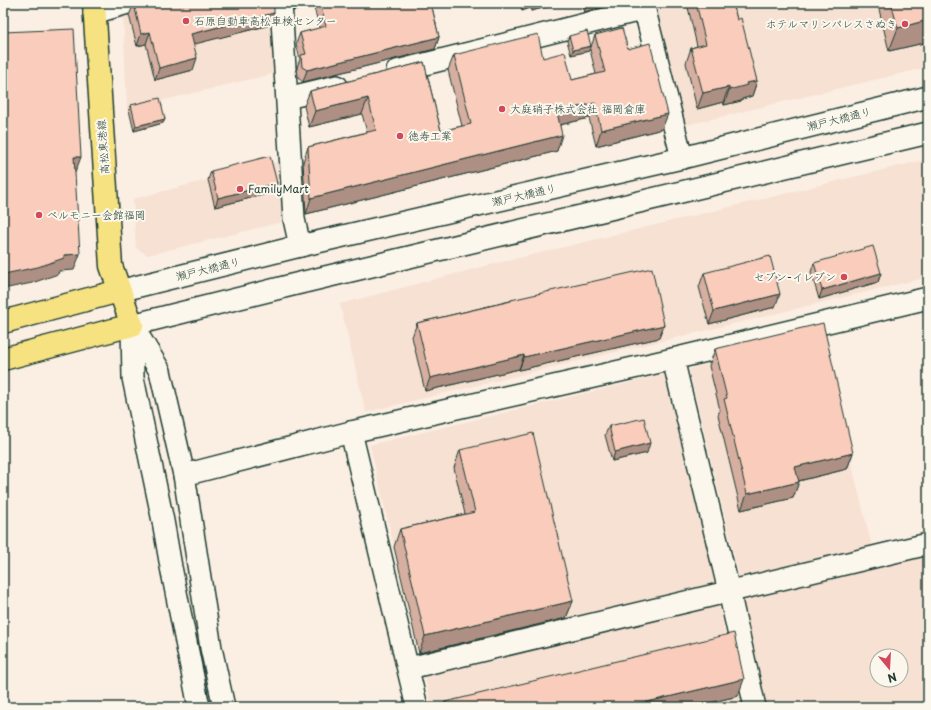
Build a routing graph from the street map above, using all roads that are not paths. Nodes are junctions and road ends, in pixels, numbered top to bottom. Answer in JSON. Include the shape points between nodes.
{"nodes":[{"id":1,"x":128,"y":3,"type":"edge"},
{"id":2,"x":281,"y":3,"type":"edge"},
{"id":3,"x":644,"y":6,"type":"edge"},
{"id":4,"x":94,"y":8,"type":"edge"},
{"id":5,"x":379,"y":75,"type":"edge"},
{"id":6,"x":356,"y":81,"type":"edge"},
{"id":7,"x":928,"y":97,"type":"edge"},
{"id":8,"x":287,"y":98,"type":"junction"},
{"id":9,"x":928,"y":133,"type":"edge"},
{"id":10,"x":682,"y":158,"type":"junction"},
{"id":11,"x":300,"y":246,"type":"junction"},
{"id":12,"x":119,"y":291,"type":"junction"},
{"id":13,"x":928,"y":298,"type":"edge"},
{"id":14,"x":3,"y":322,"type":"edge"},
{"id":15,"x":132,"y":325,"type":"junction"},
{"id":16,"x":3,"y":359,"type":"edge"},
{"id":17,"x":673,"y":359,"type":"junction"},
{"id":18,"x":351,"y":432,"type":"junction"},
{"id":19,"x":184,"y":475,"type":"junction"},
{"id":20,"x":928,"y":544,"type":"edge"},
{"id":21,"x":729,"y":591,"type":"junction"},
{"id":22,"x":408,"y":668,"type":"junction"},
{"id":23,"x":199,"y":707,"type":"edge"},
{"id":24,"x":224,"y":707,"type":"edge"},
{"id":25,"x":417,"y":707,"type":"edge"},
{"id":26,"x":755,"y":707,"type":"edge"}],
"edges":[{"from":1,"to":4,"type":"street"},
{"from":2,"to":8,"type":"street"},
{"from":3,"to":5,"type":"street"},
{"from":3,"to":10,"type":"street"},
{"from":4,"to":12,"type":"main road","name":"高松東港線","via":[[111,266]]},
{"from":6,"to":8,"type":"street"},
{"from":7,"to":10,"type":"street","name":"瀬戸大橋通り"},
{"from":8,"to":11,"type":"street","via":[[294,219]]},
{"from":9,"to":15,"type":"street"},
{"from":10,"to":11,"type":"street","name":"瀬戸大橋通り"},
{"from":11,"to":12,"type":"street","name":"瀬戸大橋通り"},
{"from":12,"to":14,"type":"main road"},
{"from":12,"to":15,"type":"main road","name":"高松東港線"},
{"from":13,"to":17,"type":"street"},
{"from":15,"to":16,"type":"main road"},
{"from":15,"to":19,"type":"street","via":[[160,371]]},
{"from":15,"to":23,"type":"street","via":[[133,378]]},
{"from":17,"to":18,"type":"street"},
{"from":17,"to":21,"type":"street"},
{"from":18,"to":19,"type":"street"},
{"from":18,"to":22,"type":"street"},
{"from":19,"to":24,"type":"street"},
{"from":20,"to":21,"type":"street"},
{"from":21,"to":22,"type":"street"},
{"from":21,"to":26,"type":"street"},
{"from":22,"to":25,"type":"street"}]}
